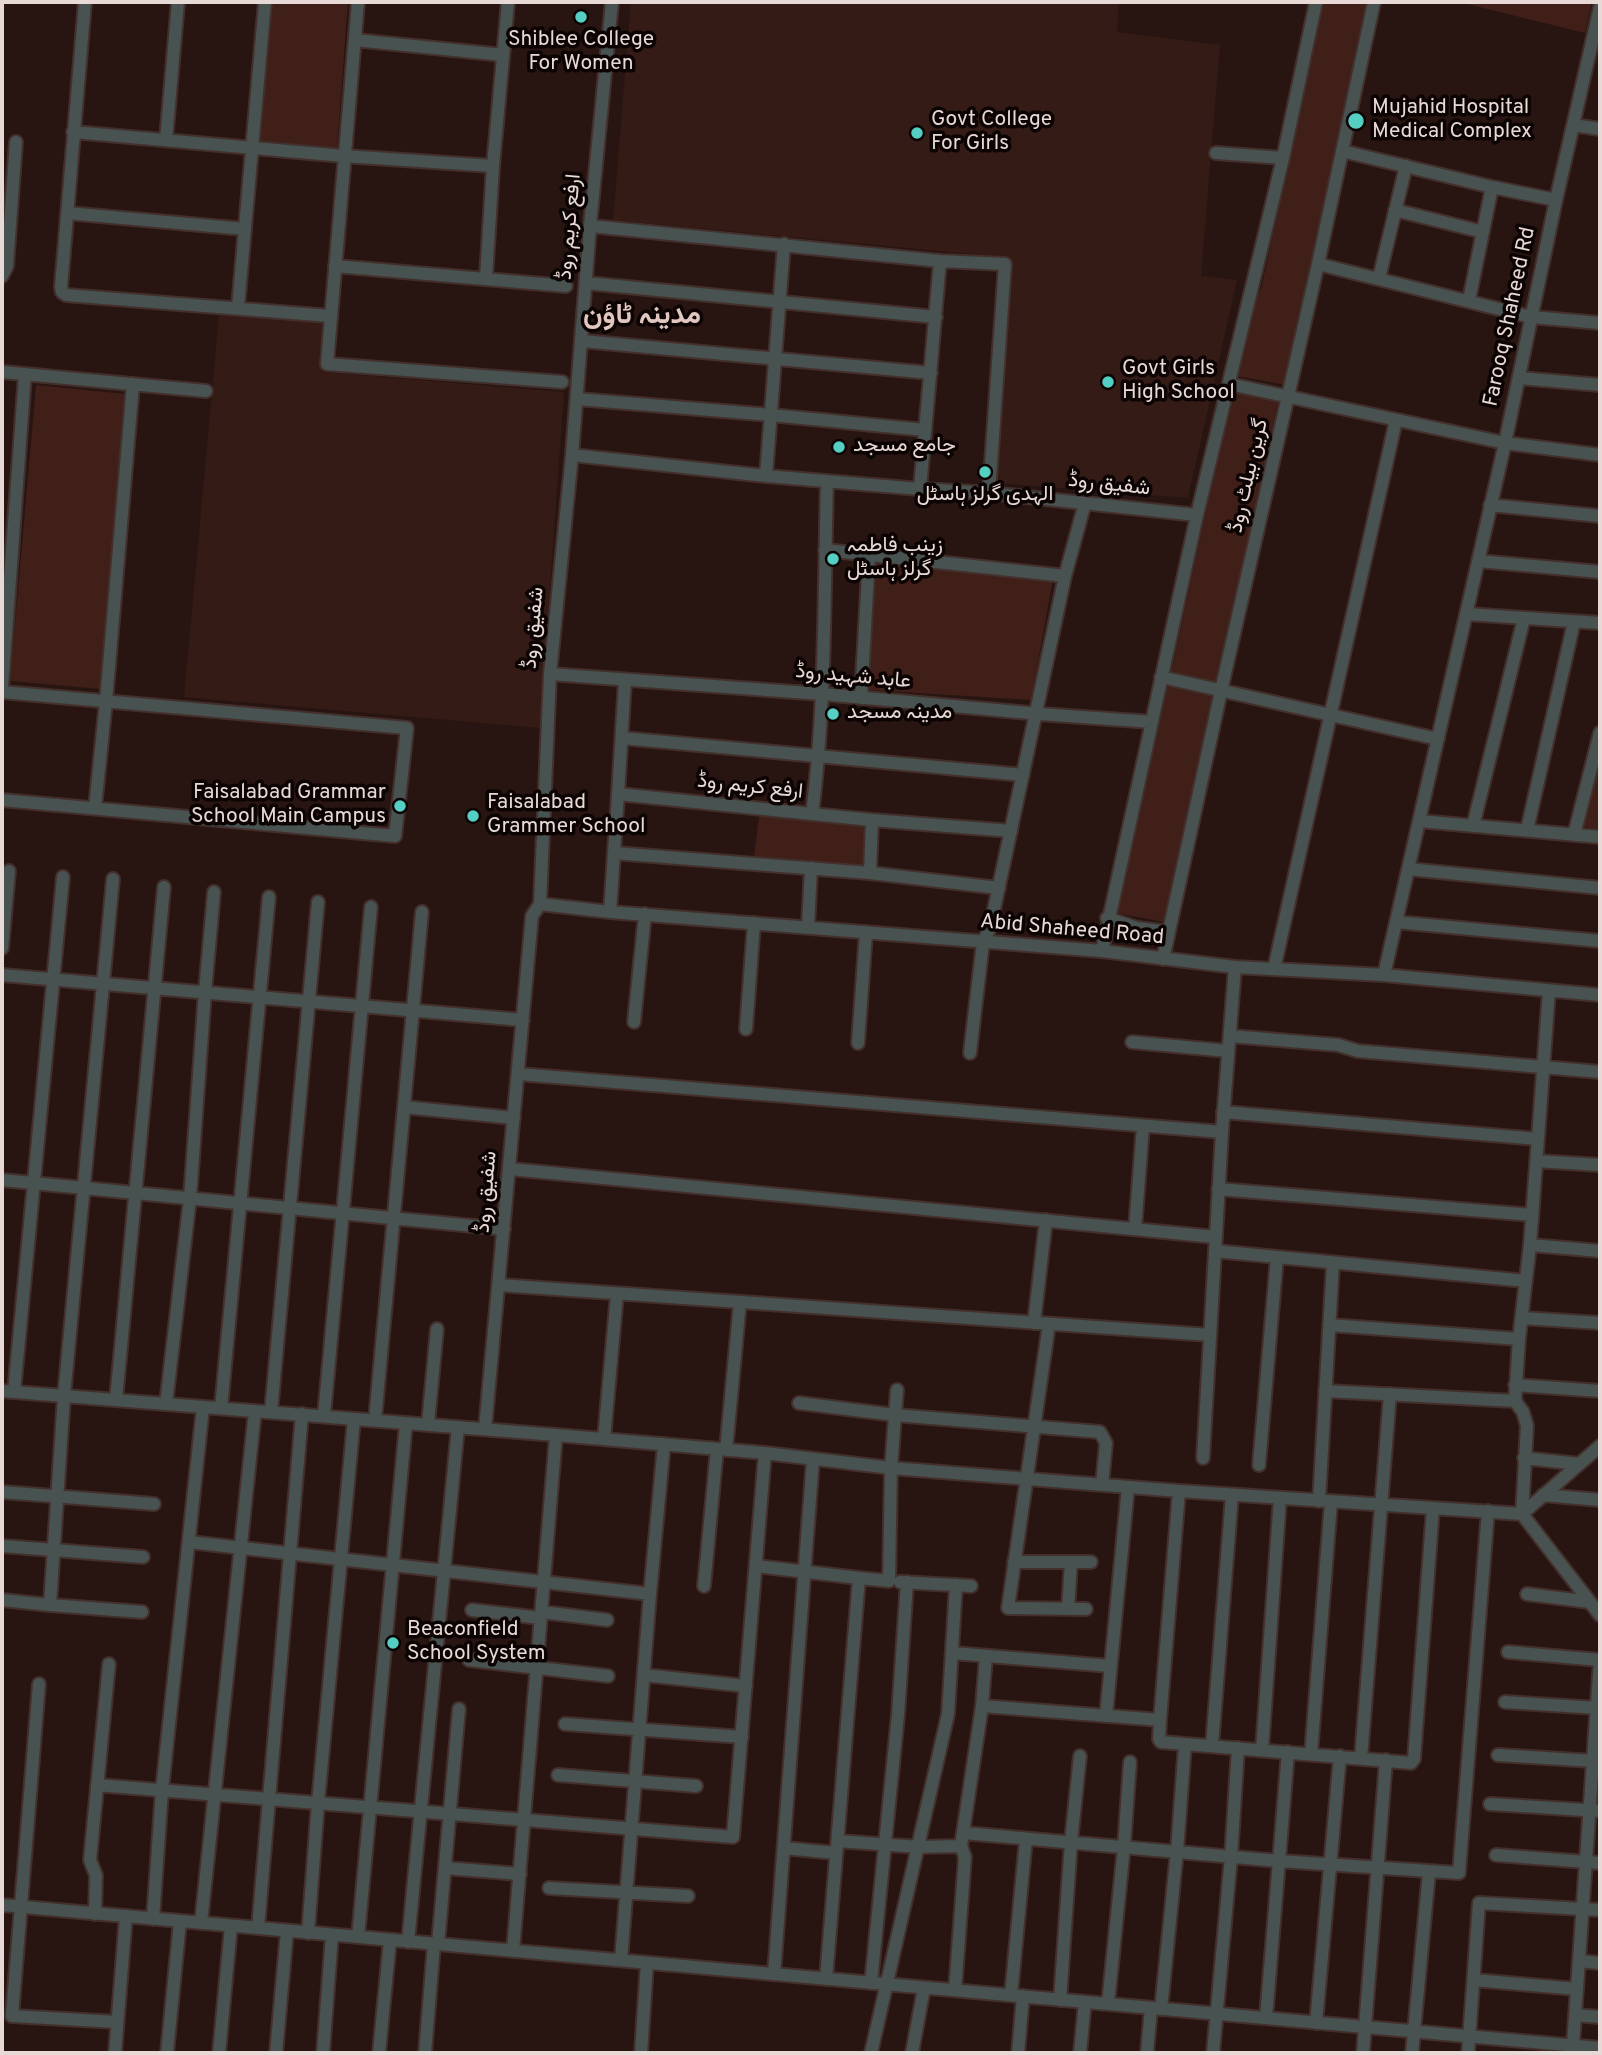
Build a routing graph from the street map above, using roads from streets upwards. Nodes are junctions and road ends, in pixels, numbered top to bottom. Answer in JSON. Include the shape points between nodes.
{"nodes":[{"id":1,"x":85,"y":2,"type":"edge"},
{"id":2,"x":178,"y":2,"type":"edge"},
{"id":3,"x":265,"y":2,"type":"edge"},
{"id":4,"x":358,"y":2,"type":"edge"},
{"id":5,"x":508,"y":2,"type":"edge"},
{"id":6,"x":612,"y":2,"type":"edge"},
{"id":7,"x":1316,"y":2,"type":"edge"},
{"id":8,"x":1374,"y":2,"type":"edge"},
{"id":9,"x":1600,"y":7,"type":"edge"},
{"id":10,"x":355,"y":40,"type":"junction"},
{"id":11,"x":503,"y":55,"type":"junction"},
{"id":12,"x":1573,"y":125,"type":"junction"},
{"id":13,"x":1600,"y":129,"type":"edge"},
{"id":14,"x":73,"y":132,"type":"junction"},
{"id":15,"x":166,"y":140,"type":"junction"},
{"id":16,"x":16,"y":142,"type":"dead end"},
{"id":17,"x":253,"y":148,"type":"junction"},
{"id":18,"x":1342,"y":151,"type":"junction"},
{"id":19,"x":1216,"y":153,"type":"dead end"},
{"id":20,"x":344,"y":156,"type":"junction"},
{"id":21,"x":1283,"y":158,"type":"junction"},
{"id":22,"x":493,"y":166,"type":"junction"},
{"id":23,"x":1406,"y":166,"type":"junction"},
{"id":24,"x":1492,"y":187,"type":"junction"},
{"id":25,"x":1556,"y":200,"type":"junction"},
{"id":26,"x":1395,"y":210,"type":"junction"},
{"id":27,"x":67,"y":213,"type":"junction"},
{"id":28,"x":590,"y":226,"type":"junction"},
{"id":29,"x":245,"y":229,"type":"junction"},
{"id":30,"x":1483,"y":232,"type":"junction"},
{"id":31,"x":783,"y":244,"type":"junction"},
{"id":32,"x":940,"y":261,"type":"junction"},
{"id":33,"x":1318,"y":264,"type":"junction"},
{"id":34,"x":335,"y":266,"type":"junction"},
{"id":35,"x":2,"y":276,"type":"edge"},
{"id":36,"x":486,"y":278,"type":"junction"},
{"id":37,"x":1379,"y":278,"type":"junction"},
{"id":38,"x":586,"y":283,"type":"junction"},
{"id":39,"x":566,"y":286,"type":"dead end"},
{"id":40,"x":1469,"y":300,"type":"junction"},
{"id":41,"x":780,"y":301,"type":"junction"},
{"id":42,"x":238,"y":307,"type":"junction"},
{"id":43,"x":330,"y":316,"type":"junction"},
{"id":44,"x":936,"y":317,"type":"junction"},
{"id":45,"x":1531,"y":317,"type":"junction"},
{"id":46,"x":1600,"y":320,"type":"edge"},
{"id":47,"x":582,"y":341,"type":"junction"},
{"id":48,"x":776,"y":358,"type":"junction"},
{"id":49,"x":2,"y":372,"type":"edge"},
{"id":50,"x":931,"y":373,"type":"junction"},
{"id":51,"x":25,"y":374,"type":"junction"},
{"id":52,"x":1519,"y":378,"type":"junction"},
{"id":53,"x":562,"y":382,"type":"dead end"},
{"id":54,"x":133,"y":384,"type":"junction"},
{"id":55,"x":1229,"y":384,"type":"junction"},
{"id":56,"x":1600,"y":386,"type":"edge"},
{"id":57,"x":206,"y":391,"type":"dead end"},
{"id":58,"x":1289,"y":395,"type":"junction"},
{"id":59,"x":577,"y":399,"type":"junction"},
{"id":60,"x":771,"y":415,"type":"junction"},
{"id":61,"x":1396,"y":420,"type":"junction"},
{"id":62,"x":925,"y":430,"type":"junction"},
{"id":63,"x":1505,"y":443,"type":"junction"},
{"id":64,"x":572,"y":455,"type":"junction"},
{"id":65,"x":1600,"y":455,"type":"edge"},
{"id":66,"x":766,"y":476,"type":"junction"},
{"id":67,"x":827,"y":481,"type":"junction"},
{"id":68,"x":920,"y":489,"type":"junction"},
{"id":69,"x":989,"y":493,"type":"junction"},
{"id":70,"x":1085,"y":503,"type":"junction"},
{"id":71,"x":1490,"y":505,"type":"junction"},
{"id":72,"x":1197,"y":515,"type":"junction"},
{"id":73,"x":1600,"y":516,"type":"edge"},
{"id":74,"x":825,"y":550,"type":"junction"},
{"id":75,"x":869,"y":556,"type":"junction"},
{"id":76,"x":1478,"y":561,"type":"junction"},
{"id":77,"x":1600,"y":572,"type":"edge"},
{"id":78,"x":1065,"y":576,"type":"junction"},
{"id":79,"x":1466,"y":614,"type":"junction"},
{"id":80,"x":1524,"y":618,"type":"junction"},
{"id":81,"x":1574,"y":622,"type":"junction"},
{"id":82,"x":1600,"y":623,"type":"edge"},
{"id":83,"x":550,"y":674,"type":"junction"},
{"id":84,"x":1161,"y":677,"type":"junction"},
{"id":85,"x":625,"y":680,"type":"junction"},
{"id":86,"x":2,"y":690,"type":"edge"},
{"id":87,"x":1221,"y":691,"type":"junction"},
{"id":88,"x":822,"y":694,"type":"junction"},
{"id":89,"x":861,"y":698,"type":"junction"},
{"id":90,"x":106,"y":701,"type":"junction"},
{"id":91,"x":1036,"y":713,"type":"junction"},
{"id":92,"x":1330,"y":714,"type":"junction"},
{"id":93,"x":1152,"y":722,"type":"junction"},
{"id":94,"x":1600,"y":733,"type":"edge"},
{"id":95,"x":622,"y":738,"type":"junction"},
{"id":96,"x":1438,"y":739,"type":"junction"},
{"id":97,"x":819,"y":756,"type":"junction"},
{"id":98,"x":1023,"y":775,"type":"junction"},
{"id":99,"x":618,"y":794,"type":"junction"},
{"id":100,"x":2,"y":800,"type":"edge"},
{"id":101,"x":95,"y":808,"type":"junction"},
{"id":102,"x":812,"y":814,"type":"junction"},
{"id":103,"x":872,"y":820,"type":"junction"},
{"id":104,"x":1419,"y":821,"type":"junction"},
{"id":105,"x":1473,"y":826,"type":"junction"},
{"id":106,"x":1011,"y":831,"type":"junction"},
{"id":107,"x":1527,"y":831,"type":"junction"},
{"id":108,"x":1574,"y":835,"type":"junction"},
{"id":109,"x":1600,"y":837,"type":"edge"},
{"id":110,"x":614,"y":853,"type":"junction"},
{"id":111,"x":811,"y":868,"type":"junction"},
{"id":112,"x":1408,"y":869,"type":"junction"},
{"id":113,"x":9,"y":871,"type":"dead end"},
{"id":114,"x":870,"y":873,"type":"junction"},
{"id":115,"x":63,"y":877,"type":"dead end"},
{"id":116,"x":113,"y":879,"type":"dead end"},
{"id":117,"x":164,"y":887,"type":"dead end"},
{"id":118,"x":999,"y":888,"type":"junction"},
{"id":119,"x":1600,"y":888,"type":"edge"},
{"id":120,"x":214,"y":892,"type":"dead end"},
{"id":121,"x":269,"y":897,"type":"dead end"},
{"id":122,"x":318,"y":902,"type":"dead end"},
{"id":123,"x":540,"y":904,"type":"junction"},
{"id":124,"x":371,"y":907,"type":"dead end"},
{"id":125,"x":422,"y":912,"type":"dead end"},
{"id":126,"x":610,"y":912,"type":"junction"},
{"id":127,"x":645,"y":914,"type":"junction"},
{"id":128,"x":1107,"y":918,"type":"junction"},
{"id":129,"x":1396,"y":922,"type":"junction"},
{"id":130,"x":754,"y":923,"type":"junction"},
{"id":131,"x":808,"y":927,"type":"junction"},
{"id":132,"x":866,"y":932,"type":"junction"},
{"id":133,"x":1168,"y":932,"type":"junction"},
{"id":134,"x":1600,"y":941,"type":"edge"},
{"id":135,"x":983,"y":942,"type":"junction"},
{"id":136,"x":2,"y":948,"type":"edge"},
{"id":137,"x":1102,"y":951,"type":"junction"},
{"id":138,"x":1163,"y":958,"type":"junction"},
{"id":139,"x":1235,"y":967,"type":"junction"},
{"id":140,"x":1274,"y":969,"type":"junction"},
{"id":141,"x":2,"y":975,"type":"edge"},
{"id":142,"x":1384,"y":975,"type":"junction"},
{"id":143,"x":53,"y":979,"type":"junction"},
{"id":144,"x":103,"y":984,"type":"junction"},
{"id":145,"x":154,"y":988,"type":"junction"},
{"id":146,"x":1549,"y":991,"type":"junction"},
{"id":147,"x":205,"y":992,"type":"junction"},
{"id":148,"x":1600,"y":995,"type":"edge"},
{"id":149,"x":260,"y":997,"type":"junction"},
{"id":150,"x":309,"y":1001,"type":"junction"},
{"id":151,"x":362,"y":1006,"type":"junction"},
{"id":152,"x":413,"y":1010,"type":"junction"},
{"id":153,"x":523,"y":1020,"type":"junction"},
{"id":154,"x":634,"y":1022,"type":"dead end"},
{"id":155,"x":746,"y":1028,"type":"dead end"},
{"id":156,"x":1230,"y":1036,"type":"junction"},
{"id":157,"x":1132,"y":1042,"type":"dead end"},
{"id":158,"x":858,"y":1043,"type":"dead end"},
{"id":159,"x":1228,"y":1051,"type":"junction"},
{"id":160,"x":970,"y":1054,"type":"dead end"},
{"id":161,"x":1542,"y":1067,"type":"junction"},
{"id":162,"x":1600,"y":1072,"type":"edge"},
{"id":163,"x":518,"y":1074,"type":"junction"},
{"id":164,"x":404,"y":1107,"type":"junction"},
{"id":165,"x":1223,"y":1112,"type":"junction"},
{"id":166,"x":514,"y":1118,"type":"junction"},
{"id":167,"x":1143,"y":1126,"type":"junction"},
{"id":168,"x":1222,"y":1132,"type":"junction"},
{"id":169,"x":1538,"y":1139,"type":"junction"},
{"id":170,"x":1536,"y":1161,"type":"junction"},
{"id":171,"x":1600,"y":1165,"type":"edge"},
{"id":172,"x":510,"y":1169,"type":"junction"},
{"id":173,"x":2,"y":1180,"type":"edge"},
{"id":174,"x":34,"y":1183,"type":"junction"},
{"id":175,"x":83,"y":1188,"type":"junction"},
{"id":176,"x":1219,"y":1189,"type":"junction"},
{"id":177,"x":135,"y":1193,"type":"junction"},
{"id":178,"x":190,"y":1198,"type":"junction"},
{"id":179,"x":240,"y":1203,"type":"junction"},
{"id":180,"x":290,"y":1208,"type":"junction"},
{"id":181,"x":343,"y":1213,"type":"junction"},
{"id":182,"x":1532,"y":1215,"type":"junction"},
{"id":183,"x":394,"y":1218,"type":"junction"},
{"id":184,"x":1046,"y":1220,"type":"junction"},
{"id":185,"x":504,"y":1229,"type":"junction"},
{"id":186,"x":1135,"y":1229,"type":"junction"},
{"id":187,"x":1216,"y":1237,"type":"junction"},
{"id":188,"x":1530,"y":1245,"type":"junction"},
{"id":189,"x":1215,"y":1251,"type":"junction"},
{"id":190,"x":1600,"y":1251,"type":"edge"},
{"id":191,"x":1277,"y":1257,"type":"junction"},
{"id":192,"x":1332,"y":1263,"type":"junction"},
{"id":193,"x":1526,"y":1282,"type":"junction"},
{"id":194,"x":499,"y":1285,"type":"junction"},
{"id":195,"x":617,"y":1294,"type":"junction"},
{"id":196,"x":740,"y":1302,"type":"junction"},
{"id":197,"x":1522,"y":1318,"type":"junction"},
{"id":198,"x":1034,"y":1323,"type":"junction"},
{"id":199,"x":1600,"y":1323,"type":"edge"},
{"id":200,"x":1049,"y":1324,"type":"junction"},
{"id":201,"x":1329,"y":1325,"type":"junction"},
{"id":202,"x":437,"y":1329,"type":"dead end"},
{"id":203,"x":1210,"y":1335,"type":"junction"},
{"id":204,"x":1519,"y":1339,"type":"junction"},
{"id":205,"x":1516,"y":1385,"type":"junction"},
{"id":206,"x":897,"y":1390,"type":"dead end"},
{"id":207,"x":8,"y":1391,"type":"edge"},
{"id":208,"x":1325,"y":1391,"type":"junction"},
{"id":209,"x":1600,"y":1391,"type":"edge"},
{"id":210,"x":1390,"y":1394,"type":"junction"},
{"id":211,"x":64,"y":1396,"type":"junction"},
{"id":212,"x":116,"y":1400,"type":"junction"},
{"id":213,"x":1515,"y":1401,"type":"junction"},
{"id":214,"x":799,"y":1403,"type":"dead end"},
{"id":215,"x":166,"y":1404,"type":"junction"},
{"id":216,"x":203,"y":1406,"type":"junction"},
{"id":217,"x":221,"y":1408,"type":"junction"},
{"id":218,"x":256,"y":1411,"type":"junction"},
{"id":219,"x":271,"y":1412,"type":"junction"},
{"id":220,"x":302,"y":1414,"type":"junction"},
{"id":221,"x":895,"y":1415,"type":"junction"},
{"id":222,"x":324,"y":1416,"type":"junction"},
{"id":223,"x":354,"y":1419,"type":"junction"},
{"id":224,"x":375,"y":1420,"type":"junction"},
{"id":225,"x":406,"y":1423,"type":"junction"},
{"id":226,"x":428,"y":1424,"type":"junction"},
{"id":227,"x":1034,"y":1426,"type":"junction"},
{"id":228,"x":458,"y":1427,"type":"junction"},
{"id":229,"x":485,"y":1429,"type":"junction"},
{"id":230,"x":556,"y":1435,"type":"junction"},
{"id":231,"x":604,"y":1439,"type":"junction"},
{"id":232,"x":664,"y":1444,"type":"junction"},
{"id":233,"x":1599,"y":1448,"type":"edge"},
{"id":234,"x":721,"y":1449,"type":"junction"},
{"id":235,"x":765,"y":1453,"type":"junction"},
{"id":236,"x":1203,"y":1458,"type":"dead end"},
{"id":237,"x":1524,"y":1458,"type":"junction"},
{"id":238,"x":813,"y":1459,"type":"junction"},
{"id":239,"x":1579,"y":1464,"type":"junction"},
{"id":240,"x":1259,"y":1465,"type":"dead end"},
{"id":241,"x":891,"y":1468,"type":"junction"},
{"id":242,"x":1026,"y":1479,"type":"junction"},
{"id":243,"x":1102,"y":1485,"type":"junction"},
{"id":244,"x":1128,"y":1487,"type":"junction"},
{"id":245,"x":1179,"y":1491,"type":"junction"},
{"id":246,"x":2,"y":1492,"type":"edge"},
{"id":247,"x":1231,"y":1495,"type":"junction"},
{"id":248,"x":1543,"y":1495,"type":"junction"},
{"id":249,"x":58,"y":1497,"type":"junction"},
{"id":250,"x":1280,"y":1498,"type":"junction"},
{"id":251,"x":1600,"y":1500,"type":"edge"},
{"id":252,"x":1325,"y":1501,"type":"junction"},
{"id":253,"x":154,"y":1504,"type":"dead end"},
{"id":254,"x":1380,"y":1505,"type":"junction"},
{"id":255,"x":1433,"y":1508,"type":"junction"},
{"id":256,"x":1488,"y":1511,"type":"junction"},
{"id":257,"x":1522,"y":1514,"type":"junction"},
{"id":258,"x":189,"y":1542,"type":"junction"},
{"id":259,"x":2,"y":1546,"type":"edge"},
{"id":260,"x":241,"y":1548,"type":"junction"},
{"id":261,"x":54,"y":1551,"type":"junction"},
{"id":262,"x":290,"y":1553,"type":"junction"},
{"id":263,"x":142,"y":1557,"type":"dead end"},
{"id":264,"x":341,"y":1559,"type":"junction"},
{"id":265,"x":1014,"y":1562,"type":"junction"},
{"id":266,"x":1071,"y":1562,"type":"junction"},
{"id":267,"x":1091,"y":1562,"type":"dead end"},
{"id":268,"x":392,"y":1565,"type":"junction"},
{"id":269,"x":756,"y":1566,"type":"junction"},
{"id":270,"x":444,"y":1570,"type":"junction"},
{"id":271,"x":806,"y":1572,"type":"junction"},
{"id":272,"x":859,"y":1578,"type":"junction"},
{"id":273,"x":544,"y":1581,"type":"junction"},
{"id":274,"x":889,"y":1581,"type":"junction"},
{"id":275,"x":907,"y":1582,"type":"junction"},
{"id":276,"x":956,"y":1585,"type":"junction"},
{"id":277,"x":704,"y":1586,"type":"dead end"},
{"id":278,"x":971,"y":1586,"type":"dead end"},
{"id":279,"x":650,"y":1594,"type":"junction"},
{"id":280,"x":1527,"y":1594,"type":"dead end"},
{"id":281,"x":2,"y":1600,"type":"edge"},
{"id":282,"x":1590,"y":1602,"type":"junction"},
{"id":283,"x":50,"y":1605,"type":"junction"},
{"id":284,"x":1068,"y":1609,"type":"junction"},
{"id":285,"x":1086,"y":1609,"type":"dead end"},
{"id":286,"x":472,"y":1610,"type":"dead end"},
{"id":287,"x":142,"y":1612,"type":"dead end"},
{"id":288,"x":542,"y":1615,"type":"junction"},
{"id":289,"x":1600,"y":1615,"type":"edge"},
{"id":290,"x":607,"y":1620,"type":"dead end"},
{"id":291,"x":1508,"y":1652,"type":"dead end"},
{"id":292,"x":952,"y":1653,"type":"junction"},
{"id":293,"x":986,"y":1656,"type":"junction"},
{"id":294,"x":469,"y":1660,"type":"dead end"},
{"id":295,"x":1600,"y":1660,"type":"edge"},
{"id":296,"x":109,"y":1664,"type":"dead end"},
{"id":297,"x":1110,"y":1666,"type":"junction"},
{"id":298,"x":537,"y":1667,"type":"junction"},
{"id":299,"x":644,"y":1675,"type":"junction"},
{"id":300,"x":608,"y":1676,"type":"dead end"},
{"id":301,"x":39,"y":1684,"type":"dead end"},
{"id":302,"x":746,"y":1686,"type":"junction"},
{"id":303,"x":1505,"y":1702,"type":"dead end"},
{"id":304,"x":982,"y":1706,"type":"junction"},
{"id":305,"x":1597,"y":1708,"type":"junction"},
{"id":306,"x":459,"y":1709,"type":"dead end"},
{"id":307,"x":1106,"y":1716,"type":"junction"},
{"id":308,"x":1160,"y":1720,"type":"junction"},
{"id":309,"x":565,"y":1724,"type":"dead end"},
{"id":310,"x":640,"y":1729,"type":"junction"},
{"id":311,"x":742,"y":1737,"type":"junction"},
{"id":312,"x":1185,"y":1744,"type":"junction"},
{"id":313,"x":1212,"y":1746,"type":"junction"},
{"id":314,"x":1238,"y":1748,"type":"junction"},
{"id":315,"x":1262,"y":1750,"type":"junction"},
{"id":316,"x":1288,"y":1752,"type":"junction"},
{"id":317,"x":1311,"y":1754,"type":"junction"},
{"id":318,"x":1498,"y":1755,"type":"dead end"},
{"id":319,"x":1080,"y":1756,"type":"dead end"},
{"id":320,"x":1340,"y":1756,"type":"junction"},
{"id":321,"x":1596,"y":1757,"type":"edge"},
{"id":322,"x":1361,"y":1758,"type":"junction"},
{"id":323,"x":1387,"y":1760,"type":"junction"},
{"id":324,"x":1130,"y":1762,"type":"dead end"},
{"id":325,"x":558,"y":1774,"type":"dead end"},
{"id":326,"x":636,"y":1781,"type":"junction"},
{"id":327,"x":97,"y":1785,"type":"junction"},
{"id":328,"x":696,"y":1786,"type":"dead end"},
{"id":329,"x":162,"y":1790,"type":"junction"},
{"id":330,"x":215,"y":1794,"type":"junction"},
{"id":331,"x":269,"y":1799,"type":"junction"},
{"id":332,"x":318,"y":1803,"type":"junction"},
{"id":333,"x":1490,"y":1804,"type":"dead end"},
{"id":334,"x":369,"y":1807,"type":"junction"},
{"id":335,"x":1595,"y":1811,"type":"edge"},
{"id":336,"x":421,"y":1812,"type":"junction"},
{"id":337,"x":450,"y":1814,"type":"junction"},
{"id":338,"x":525,"y":1821,"type":"junction"},
{"id":339,"x":632,"y":1829,"type":"junction"},
{"id":340,"x":1026,"y":1839,"type":"junction"},
{"id":341,"x":963,"y":1840,"type":"junction"},
{"id":342,"x":1071,"y":1842,"type":"junction"},
{"id":343,"x":885,"y":1844,"type":"junction"},
{"id":344,"x":837,"y":1847,"type":"junction"},
{"id":345,"x":919,"y":1847,"type":"junction"},
{"id":346,"x":1124,"y":1847,"type":"junction"},
{"id":347,"x":784,"y":1848,"type":"junction"},
{"id":348,"x":1177,"y":1852,"type":"junction"},
{"id":349,"x":1496,"y":1855,"type":"dead end"},
{"id":350,"x":1231,"y":1857,"type":"junction"},
{"id":351,"x":1279,"y":1861,"type":"junction"},
{"id":352,"x":1586,"y":1861,"type":"junction"},
{"id":353,"x":1600,"y":1863,"type":"edge"},
{"id":354,"x":1330,"y":1864,"type":"junction"},
{"id":355,"x":1378,"y":1867,"type":"junction"},
{"id":356,"x":445,"y":1868,"type":"junction"},
{"id":357,"x":1429,"y":1872,"type":"junction"},
{"id":358,"x":520,"y":1874,"type":"junction"},
{"id":359,"x":549,"y":1888,"type":"dead end"},
{"id":360,"x":627,"y":1892,"type":"junction"},
{"id":361,"x":688,"y":1896,"type":"dead end"},
{"id":362,"x":2,"y":1905,"type":"edge"},
{"id":363,"x":22,"y":1907,"type":"junction"},
{"id":364,"x":1582,"y":1909,"type":"junction"},
{"id":365,"x":1600,"y":1910,"type":"edge"},
{"id":366,"x":96,"y":1914,"type":"junction"},
{"id":367,"x":126,"y":1916,"type":"junction"},
{"id":368,"x":153,"y":1919,"type":"junction"},
{"id":369,"x":180,"y":1921,"type":"junction"},
{"id":370,"x":201,"y":1923,"type":"junction"},
{"id":371,"x":231,"y":1926,"type":"junction"},
{"id":372,"x":258,"y":1928,"type":"junction"},
{"id":373,"x":287,"y":1931,"type":"junction"},
{"id":374,"x":308,"y":1933,"type":"junction"},
{"id":375,"x":332,"y":1935,"type":"junction"},
{"id":376,"x":358,"y":1937,"type":"junction"},
{"id":377,"x":390,"y":1940,"type":"junction"},
{"id":378,"x":408,"y":1941,"type":"junction"},
{"id":379,"x":436,"y":1944,"type":"junction"},
{"id":380,"x":513,"y":1951,"type":"junction"},
{"id":381,"x":621,"y":1961,"type":"junction"},
{"id":382,"x":1579,"y":1961,"type":"junction"},
{"id":383,"x":647,"y":1963,"type":"junction"},
{"id":384,"x":1600,"y":1963,"type":"edge"},
{"id":385,"x":774,"y":1974,"type":"junction"},
{"id":386,"x":826,"y":1979,"type":"junction"},
{"id":387,"x":1474,"y":1980,"type":"junction"},
{"id":388,"x":871,"y":1983,"type":"junction"},
{"id":389,"x":886,"y":1984,"type":"junction"},
{"id":390,"x":924,"y":1987,"type":"junction"},
{"id":391,"x":1577,"y":1989,"type":"junction"},
{"id":392,"x":955,"y":1990,"type":"junction"},
{"id":393,"x":1017,"y":1996,"type":"junction"},
{"id":394,"x":1060,"y":2000,"type":"junction"},
{"id":395,"x":1085,"y":2002,"type":"junction"},
{"id":396,"x":1108,"y":2004,"type":"junction"},
{"id":397,"x":1156,"y":2008,"type":"junction"},
{"id":398,"x":1217,"y":2014,"type":"junction"},
{"id":399,"x":1575,"y":2015,"type":"junction"},
{"id":400,"x":1600,"y":2017,"type":"edge"},
{"id":401,"x":1266,"y":2018,"type":"junction"},
{"id":402,"x":117,"y":2022,"type":"junction"},
{"id":403,"x":1316,"y":2023,"type":"junction"},
{"id":404,"x":1365,"y":2027,"type":"junction"},
{"id":405,"x":1414,"y":2031,"type":"junction"},
{"id":406,"x":1470,"y":2036,"type":"junction"},
{"id":407,"x":1573,"y":2045,"type":"junction"},
{"id":408,"x":1600,"y":2048,"type":"edge"},
{"id":409,"x":115,"y":2053,"type":"edge"},
{"id":410,"x":167,"y":2053,"type":"edge"},
{"id":411,"x":219,"y":2053,"type":"edge"},
{"id":412,"x":276,"y":2053,"type":"edge"},
{"id":413,"x":323,"y":2053,"type":"edge"},
{"id":414,"x":379,"y":2053,"type":"edge"},
{"id":415,"x":425,"y":2053,"type":"edge"},
{"id":416,"x":640,"y":2053,"type":"edge"},
{"id":417,"x":872,"y":2053,"type":"edge"},
{"id":418,"x":912,"y":2053,"type":"edge"},
{"id":419,"x":1018,"y":2053,"type":"edge"},
{"id":420,"x":1080,"y":2053,"type":"edge"},
{"id":421,"x":1147,"y":2053,"type":"edge"},
{"id":422,"x":1213,"y":2053,"type":"edge"},
{"id":423,"x":1363,"y":2053,"type":"edge"},
{"id":424,"x":1412,"y":2053,"type":"edge"},
{"id":425,"x":1468,"y":2053,"type":"edge"}],
"edges":[{"from":1,"to":14,"type":"street"},
{"from":2,"to":15,"type":"street"},
{"from":3,"to":17,"type":"street"},
{"from":4,"to":10,"type":"street"},
{"from":5,"to":11,"type":"street"},
{"from":6,"to":28,"type":"street","name":"ارفع کریم روڈ"},
{"from":7,"to":21,"type":"street","name":"گرین بیلٹ روڈ"},
{"from":8,"to":18,"type":"street","name":"گرین بیلٹ روڈ"},
{"from":9,"to":12,"type":"street","name":"Farooq Shaheed Rd"},
{"from":10,"to":11,"type":"street"},
{"from":10,"to":20,"type":"street"},
{"from":11,"to":22,"type":"street"},
{"from":12,"to":13,"type":"street"},
{"from":12,"to":25,"type":"street","name":"Farooq Shaheed Rd"},
{"from":14,"to":15,"type":"street"},
{"from":14,"to":27,"type":"street"},
{"from":15,"to":17,"type":"street"},
{"from":16,"to":35,"type":"street","via":[[7,265]]},
{"from":17,"to":20,"type":"street"},
{"from":17,"to":29,"type":"street"},
{"from":18,"to":23,"type":"street"},
{"from":18,"to":33,"type":"street","name":"گرین بیلٹ روڈ"},
{"from":19,"to":21,"type":"street"},
{"from":20,"to":22,"type":"street"},
{"from":20,"to":34,"type":"street"},
{"from":21,"to":55,"type":"street","name":"گرین بیلٹ روڈ"},
{"from":22,"to":36,"type":"street"},
{"from":23,"to":24,"type":"street"},
{"from":23,"to":26,"type":"street"},
{"from":24,"to":25,"type":"street"},
{"from":24,"to":30,"type":"street"},
{"from":25,"to":45,"type":"street","name":"Farooq Shaheed Rd"},
{"from":26,"to":30,"type":"street"},
{"from":26,"to":37,"type":"street"},
{"from":27,"to":29,"type":"street"},
{"from":27,"to":42,"type":"street","via":[[61,287],[66,295]]},
{"from":28,"to":31,"type":"street"},
{"from":28,"to":38,"type":"street","name":"ارفع کریم روڈ"},
{"from":29,"to":42,"type":"street"},
{"from":30,"to":40,"type":"street"},
{"from":31,"to":32,"type":"street"},
{"from":31,"to":41,"type":"street"},
{"from":32,"to":44,"type":"street"},
{"from":32,"to":69,"type":"street","via":[[1005,264]]},
{"from":33,"to":37,"type":"street"},
{"from":33,"to":58,"type":"street","name":"گرین بیلٹ روڈ"},
{"from":34,"to":36,"type":"street"},
{"from":34,"to":43,"type":"street"},
{"from":36,"to":39,"type":"street"},
{"from":37,"to":40,"type":"street"},
{"from":38,"to":41,"type":"street"},
{"from":38,"to":47,"type":"street","name":"ارفع کریم روڈ"},
{"from":40,"to":45,"type":"street"},
{"from":41,"to":44,"type":"street"},
{"from":41,"to":48,"type":"street"},
{"from":42,"to":43,"type":"street"},
{"from":43,"to":53,"type":"street","via":[[327,364]]},
{"from":44,"to":50,"type":"street"},
{"from":45,"to":46,"type":"street"},
{"from":45,"to":52,"type":"street","name":"Farooq Shaheed Rd"},
{"from":47,"to":48,"type":"street"},
{"from":47,"to":59,"type":"street","name":"ارفع کریم روڈ"},
{"from":48,"to":50,"type":"street"},
{"from":48,"to":60,"type":"street"},
{"from":49,"to":51,"type":"street"},
{"from":50,"to":62,"type":"street"},
{"from":51,"to":54,"type":"street"},
{"from":51,"to":86,"type":"street"},
{"from":52,"to":56,"type":"street"},
{"from":52,"to":63,"type":"street","name":"Farooq Shaheed Rd"},
{"from":54,"to":57,"type":"street"},
{"from":54,"to":90,"type":"street"},
{"from":55,"to":58,"type":"street"},
{"from":55,"to":72,"type":"street","name":"گرین بیلٹ روڈ"},
{"from":58,"to":61,"type":"street"},
{"from":58,"to":87,"type":"street","name":"گرین بیلٹ روڈ"},
{"from":59,"to":60,"type":"street"},
{"from":59,"to":64,"type":"street","name":"ارفع کریم روڈ"},
{"from":60,"to":62,"type":"street"},
{"from":60,"to":66,"type":"street"},
{"from":61,"to":63,"type":"street"},
{"from":61,"to":92,"type":"street"},
{"from":62,"to":68,"type":"street"},
{"from":63,"to":65,"type":"street"},
{"from":63,"to":71,"type":"street","name":"Farooq Shaheed Rd"},
{"from":64,"to":66,"type":"street","name":"شفیق روڈ"},
{"from":64,"to":83,"type":"street","name":"شفیق روڈ"},
{"from":66,"to":67,"type":"street","name":"شفیق روڈ"},
{"from":67,"to":68,"type":"street","name":"شفیق روڈ"},
{"from":67,"to":74,"type":"street","name":"ارفع کریم روڈ"},
{"from":68,"to":69,"type":"street","name":"شفیق روڈ"},
{"from":69,"to":70,"type":"street","name":"شفیق روڈ"},
{"from":70,"to":72,"type":"street","name":"شفیق روڈ"},
{"from":70,"to":78,"type":"street"},
{"from":71,"to":73,"type":"street"},
{"from":71,"to":76,"type":"street","name":"Farooq Shaheed Rd"},
{"from":72,"to":84,"type":"street","name":"گرین بیلٹ روڈ"},
{"from":74,"to":75,"type":"street"},
{"from":74,"to":88,"type":"street","name":"ارفع کریم روڈ"},
{"from":75,"to":78,"type":"street"},
{"from":75,"to":89,"type":"street"},
{"from":76,"to":77,"type":"street"},
{"from":76,"to":79,"type":"street","name":"Farooq Shaheed Rd"},
{"from":78,"to":91,"type":"street"},
{"from":79,"to":80,"type":"street"},
{"from":79,"to":96,"type":"street","name":"Farooq Shaheed Rd"},
{"from":80,"to":81,"type":"street"},
{"from":80,"to":105,"type":"street"},
{"from":81,"to":82,"type":"street"},
{"from":81,"to":107,"type":"street"},
{"from":83,"to":85,"type":"street","name":"عابد شہید روڈ"},
{"from":83,"to":123,"type":"street","name":"شفیق روڈ"},
{"from":84,"to":87,"type":"street"},
{"from":84,"to":93,"type":"street","name":"گرین بیلٹ روڈ"},
{"from":85,"to":88,"type":"street","name":"عابد شہید روڈ"},
{"from":85,"to":95,"type":"street"},
{"from":86,"to":90,"type":"street"},
{"from":87,"to":92,"type":"street"},
{"from":87,"to":133,"type":"street","name":"گرین بیلٹ روڈ"},
{"from":88,"to":89,"type":"street","name":"عابد شہید روڈ"},
{"from":88,"to":97,"type":"street","name":"ارفع کریم روڈ"},
{"from":89,"to":91,"type":"street","name":"عابد شہید روڈ"},
{"from":90,"to":101,"type":"street"},
{"from":90,"to":101,"type":"street","via":[[407,728],[395,836]]},
{"from":91,"to":93,"type":"street","name":"عابد شہید روڈ"},
{"from":91,"to":98,"type":"street"},
{"from":92,"to":96,"type":"street"},
{"from":92,"to":140,"type":"street"},
{"from":93,"to":128,"type":"street","name":"گرین بیلٹ روڈ"},
{"from":94,"to":108,"type":"street"},
{"from":95,"to":97,"type":"street"},
{"from":95,"to":99,"type":"street"},
{"from":96,"to":104,"type":"street","name":"Farooq Shaheed Rd"},
{"from":97,"to":98,"type":"street"},
{"from":97,"to":102,"type":"street","name":"ارفع کریم روڈ"},
{"from":98,"to":106,"type":"street"},
{"from":99,"to":102,"type":"street","name":"ارفع کریم روڈ"},
{"from":99,"to":110,"type":"street"},
{"from":100,"to":101,"type":"street"},
{"from":102,"to":103,"type":"street"},
{"from":103,"to":106,"type":"street"},
{"from":103,"to":114,"type":"street"},
{"from":104,"to":105,"type":"street"},
{"from":104,"to":112,"type":"street","name":"Farooq Shaheed Rd"},
{"from":105,"to":107,"type":"street"},
{"from":106,"to":118,"type":"street"},
{"from":107,"to":108,"type":"street"},
{"from":108,"to":109,"type":"street"},
{"from":110,"to":111,"type":"street"},
{"from":110,"to":126,"type":"street"},
{"from":111,"to":114,"type":"street"},
{"from":111,"to":131,"type":"street"},
{"from":112,"to":119,"type":"street"},
{"from":112,"to":129,"type":"street","name":"Farooq Shaheed Rd"},
{"from":113,"to":136,"type":"street"},
{"from":114,"to":118,"type":"street"},
{"from":115,"to":143,"type":"street"},
{"from":116,"to":144,"type":"street"},
{"from":117,"to":145,"type":"street"},
{"from":118,"to":135,"type":"street"},
{"from":120,"to":147,"type":"street"},
{"from":121,"to":149,"type":"street"},
{"from":122,"to":150,"type":"street"},
{"from":123,"to":126,"type":"street","name":"Abid Shaheed Road"},
{"from":123,"to":153,"type":"street","name":"شفیق روڈ","via":[[532,916]]},
{"from":124,"to":151,"type":"street"},
{"from":125,"to":152,"type":"street"},
{"from":126,"to":127,"type":"street","name":"Abid Shaheed Road"},
{"from":127,"to":130,"type":"street","name":"Abid Shaheed Road"},
{"from":127,"to":154,"type":"street"},
{"from":128,"to":133,"type":"street"},
{"from":128,"to":137,"type":"street","name":"گرین بیلٹ روڈ"},
{"from":129,"to":134,"type":"street"},
{"from":129,"to":142,"type":"street","name":"Farooq Shaheed Rd"},
{"from":130,"to":131,"type":"street","name":"Abid Shaheed Road"},
{"from":130,"to":155,"type":"street"},
{"from":131,"to":132,"type":"street","name":"Abid Shaheed Road"},
{"from":132,"to":135,"type":"street","name":"Abid Shaheed Road"},
{"from":132,"to":158,"type":"street"},
{"from":133,"to":138,"type":"street","name":"گرین بیلٹ روڈ"},
{"from":135,"to":137,"type":"street","name":"Abid Shaheed Road"},
{"from":135,"to":160,"type":"street"},
{"from":137,"to":138,"type":"street","name":"Abid Shaheed Road"},
{"from":138,"to":139,"type":"street","name":"Abid Shaheed Road"},
{"from":139,"to":140,"type":"street","name":"Abid Shaheed Road"},
{"from":139,"to":156,"type":"street"},
{"from":140,"to":142,"type":"street","name":"Abid Shaheed Road"},
{"from":141,"to":143,"type":"street"},
{"from":142,"to":146,"type":"street","name":"Abid Shaheed Road"},
{"from":143,"to":144,"type":"street"},
{"from":143,"to":174,"type":"street"},
{"from":144,"to":145,"type":"street"},
{"from":144,"to":175,"type":"street"},
{"from":145,"to":147,"type":"street"},
{"from":145,"to":177,"type":"street"},
{"from":146,"to":148,"type":"street","name":"Abid Shaheed Road"},
{"from":146,"to":161,"type":"street"},
{"from":147,"to":149,"type":"street"},
{"from":147,"to":178,"type":"street"},
{"from":149,"to":150,"type":"street"},
{"from":149,"to":179,"type":"street"},
{"from":150,"to":151,"type":"street"},
{"from":150,"to":180,"type":"street"},
{"from":151,"to":152,"type":"street"},
{"from":151,"to":181,"type":"street"},
{"from":152,"to":153,"type":"street"},
{"from":152,"to":164,"type":"street"},
{"from":153,"to":163,"type":"street","name":"شفیق روڈ"},
{"from":156,"to":159,"type":"street"},
{"from":156,"to":161,"type":"street"},
{"from":157,"to":159,"type":"street"},
{"from":159,"to":165,"type":"street"},
{"from":161,"to":162,"type":"street"},
{"from":161,"to":169,"type":"street"},
{"from":163,"to":166,"type":"street","name":"شفیق روڈ"},
{"from":163,"to":167,"type":"street"},
{"from":164,"to":166,"type":"street"},
{"from":164,"to":183,"type":"street"},
{"from":165,"to":168,"type":"street"},
{"from":165,"to":169,"type":"street"},
{"from":166,"to":172,"type":"street","name":"شفیق روڈ"},
{"from":167,"to":168,"type":"street"},
{"from":167,"to":186,"type":"street"},
{"from":168,"to":176,"type":"street"},
{"from":169,"to":170,"type":"street"},
{"from":170,"to":171,"type":"street"},
{"from":170,"to":182,"type":"street"},
{"from":172,"to":184,"type":"street"},
{"from":172,"to":185,"type":"street","name":"شفیق روڈ"},
{"from":173,"to":174,"type":"street"},
{"from":174,"to":175,"type":"street"},
{"from":174,"to":207,"type":"street"},
{"from":175,"to":177,"type":"street"},
{"from":175,"to":211,"type":"street"},
{"from":176,"to":182,"type":"street"},
{"from":176,"to":187,"type":"street"},
{"from":177,"to":178,"type":"street"},
{"from":177,"to":212,"type":"street"},
{"from":178,"to":179,"type":"street"},
{"from":178,"to":215,"type":"street"},
{"from":179,"to":180,"type":"street"},
{"from":179,"to":217,"type":"street"},
{"from":180,"to":181,"type":"street"},
{"from":180,"to":219,"type":"street"},
{"from":181,"to":183,"type":"street"},
{"from":181,"to":222,"type":"street"},
{"from":182,"to":188,"type":"street"},
{"from":183,"to":185,"type":"street"},
{"from":183,"to":224,"type":"street"},
{"from":184,"to":186,"type":"street"},
{"from":184,"to":198,"type":"street"},
{"from":185,"to":194,"type":"street","name":"شفیق روڈ"},
{"from":186,"to":187,"type":"street"},
{"from":187,"to":189,"type":"street"},
{"from":188,"to":190,"type":"street"},
{"from":188,"to":193,"type":"street"},
{"from":189,"to":191,"type":"street"},
{"from":189,"to":203,"type":"street"},
{"from":191,"to":192,"type":"street"},
{"from":191,"to":240,"type":"street"},
{"from":192,"to":193,"type":"street"},
{"from":192,"to":201,"type":"street"},
{"from":193,"to":197,"type":"street"},
{"from":194,"to":195,"type":"street"},
{"from":194,"to":229,"type":"street","name":"شفیق روڈ"},
{"from":195,"to":196,"type":"street"},
{"from":195,"to":231,"type":"street"},
{"from":196,"to":198,"type":"street"},
{"from":196,"to":234,"type":"street"},
{"from":197,"to":199,"type":"street"},
{"from":197,"to":204,"type":"street"},
{"from":198,"to":200,"type":"street"},
{"from":200,"to":203,"type":"street"},
{"from":200,"to":227,"type":"street"},
{"from":201,"to":204,"type":"street"},
{"from":201,"to":208,"type":"street"},
{"from":202,"to":226,"type":"street"},
{"from":203,"to":236,"type":"street"},
{"from":204,"to":205,"type":"street"},
{"from":205,"to":209,"type":"street"},
{"from":205,"to":213,"type":"street"},
{"from":206,"to":221,"type":"street"},
{"from":207,"to":211,"type":"street"},
{"from":208,"to":210,"type":"street"},
{"from":208,"to":252,"type":"street"},
{"from":210,"to":213,"type":"street"},
{"from":210,"to":254,"type":"street"},
{"from":211,"to":212,"type":"street"},
{"from":211,"to":249,"type":"street"},
{"from":212,"to":215,"type":"street"},
{"from":213,"to":237,"type":"street","via":[[1527,1426]]},
{"from":214,"to":221,"type":"street"},
{"from":215,"to":216,"type":"street"},
{"from":216,"to":217,"type":"street"},
{"from":216,"to":258,"type":"street"},
{"from":217,"to":218,"type":"street"},
{"from":218,"to":219,"type":"street"},
{"from":218,"to":260,"type":"street"},
{"from":219,"to":220,"type":"street"},
{"from":220,"to":222,"type":"street"},
{"from":220,"to":262,"type":"street"},
{"from":221,"to":227,"type":"street"},
{"from":221,"to":241,"type":"street"},
{"from":222,"to":223,"type":"street"},
{"from":223,"to":224,"type":"street"},
{"from":223,"to":264,"type":"street"},
{"from":224,"to":225,"type":"street"},
{"from":225,"to":226,"type":"street"},
{"from":225,"to":268,"type":"street"},
{"from":226,"to":228,"type":"street"},
{"from":227,"to":242,"type":"street"},
{"from":227,"to":243,"type":"street","via":[[1100,1432],[1106,1443]]},
{"from":228,"to":229,"type":"street"},
{"from":228,"to":270,"type":"street"},
{"from":229,"to":230,"type":"street"},
{"from":230,"to":231,"type":"street"},
{"from":230,"to":273,"type":"street"},
{"from":231,"to":232,"type":"street"},
{"from":232,"to":234,"type":"street"},
{"from":232,"to":279,"type":"street"},
{"from":233,"to":239,"type":"street"},
{"from":234,"to":235,"type":"street"},
{"from":234,"to":277,"type":"street"},
{"from":235,"to":238,"type":"street"},
{"from":235,"to":269,"type":"street"},
{"from":237,"to":239,"type":"street"},
{"from":237,"to":257,"type":"street"},
{"from":238,"to":241,"type":"street"},
{"from":238,"to":271,"type":"street"},
{"from":239,"to":248,"type":"street"},
{"from":241,"to":242,"type":"street"},
{"from":241,"to":274,"type":"street"},
{"from":242,"to":243,"type":"street"},
{"from":242,"to":265,"type":"street"},
{"from":243,"to":244,"type":"street"},
{"from":244,"to":245,"type":"street"},
{"from":244,"to":297,"type":"street"},
{"from":245,"to":247,"type":"street"},
{"from":245,"to":308,"type":"street"},
{"from":246,"to":249,"type":"street"},
{"from":247,"to":250,"type":"street"},
{"from":247,"to":313,"type":"street"},
{"from":248,"to":251,"type":"street"},
{"from":248,"to":257,"type":"street"},
{"from":249,"to":253,"type":"street"},
{"from":249,"to":261,"type":"street"},
{"from":250,"to":252,"type":"street"},
{"from":250,"to":315,"type":"street"},
{"from":252,"to":254,"type":"street"},
{"from":252,"to":317,"type":"street"},
{"from":254,"to":255,"type":"street"},
{"from":254,"to":322,"type":"street"},
{"from":255,"to":256,"type":"street"},
{"from":255,"to":323,"type":"street","via":[[1414,1759],[1411,1763]]},
{"from":256,"to":257,"type":"street"},
{"from":256,"to":357,"type":"street","via":[[1459,1873]]},
{"from":257,"to":282,"type":"street"},
{"from":258,"to":260,"type":"street"},
{"from":258,"to":329,"type":"street"},
{"from":259,"to":261,"type":"street"},
{"from":260,"to":262,"type":"street"},
{"from":260,"to":330,"type":"street"},
{"from":261,"to":263,"type":"street"},
{"from":261,"to":283,"type":"street"},
{"from":262,"to":264,"type":"street"},
{"from":262,"to":331,"type":"street"},
{"from":264,"to":268,"type":"street"},
{"from":264,"to":332,"type":"street"},
{"from":265,"to":266,"type":"street"},
{"from":265,"to":284,"type":"street","via":[[1008,1608]]},
{"from":266,"to":267,"type":"street"},
{"from":266,"to":284,"type":"street"},
{"from":268,"to":270,"type":"street"},
{"from":268,"to":334,"type":"street"},
{"from":269,"to":271,"type":"street"},
{"from":269,"to":302,"type":"street"},
{"from":270,"to":273,"type":"street"},
{"from":270,"to":336,"type":"street"},
{"from":271,"to":272,"type":"street"},
{"from":271,"to":347,"type":"street"},
{"from":272,"to":274,"type":"street"},
{"from":272,"to":344,"type":"street"},
{"from":273,"to":279,"type":"street"},
{"from":273,"to":288,"type":"street"},
{"from":274,"to":275,"type":"street"},
{"from":275,"to":276,"type":"street"},
{"from":275,"to":343,"type":"street"},
{"from":276,"to":278,"type":"street"},
{"from":276,"to":292,"type":"street"},
{"from":279,"to":299,"type":"street"},
{"from":280,"to":282,"type":"street"},
{"from":281,"to":283,"type":"street"},
{"from":282,"to":289,"type":"street"},
{"from":283,"to":287,"type":"street"},
{"from":284,"to":285,"type":"street"},
{"from":286,"to":288,"type":"street"},
{"from":288,"to":290,"type":"street"},
{"from":288,"to":298,"type":"street"},
{"from":291,"to":295,"type":"street"},
{"from":292,"to":293,"type":"street"},
{"from":292,"to":345,"type":"street","via":[[948,1714]]},
{"from":293,"to":297,"type":"street"},
{"from":293,"to":304,"type":"street"},
{"from":294,"to":298,"type":"street"},
{"from":295,"to":305,"type":"street"},
{"from":296,"to":327,"type":"street"},
{"from":297,"to":307,"type":"street"},
{"from":298,"to":300,"type":"street"},
{"from":298,"to":338,"type":"street"},
{"from":299,"to":302,"type":"street"},
{"from":299,"to":310,"type":"street"},
{"from":301,"to":363,"type":"street"},
{"from":302,"to":311,"type":"street"},
{"from":303,"to":305,"type":"street"},
{"from":304,"to":307,"type":"street"},
{"from":304,"to":341,"type":"street"},
{"from":305,"to":321,"type":"street"},
{"from":306,"to":337,"type":"street"},
{"from":307,"to":308,"type":"street"},
{"from":308,"to":312,"type":"street","via":[[1161,1742]]},
{"from":309,"to":310,"type":"street"},
{"from":310,"to":311,"type":"street"},
{"from":310,"to":326,"type":"street"},
{"from":311,"to":339,"type":"street","via":[[733,1837]]},
{"from":312,"to":313,"type":"street"},
{"from":312,"to":348,"type":"street"},
{"from":313,"to":314,"type":"street"},
{"from":314,"to":315,"type":"street"},
{"from":314,"to":350,"type":"street"},
{"from":315,"to":316,"type":"street"},
{"from":316,"to":317,"type":"street"},
{"from":316,"to":351,"type":"street"},
{"from":317,"to":320,"type":"street"},
{"from":318,"to":321,"type":"street"},
{"from":319,"to":342,"type":"street"},
{"from":320,"to":322,"type":"street"},
{"from":320,"to":354,"type":"street"},
{"from":321,"to":335,"type":"street"},
{"from":322,"to":323,"type":"street"},
{"from":323,"to":355,"type":"street"},
{"from":324,"to":346,"type":"street"},
{"from":325,"to":326,"type":"street"},
{"from":326,"to":328,"type":"street"},
{"from":326,"to":339,"type":"street"},
{"from":327,"to":329,"type":"street"},
{"from":327,"to":366,"type":"street","via":[[90,1860],[96,1875]]},
{"from":329,"to":330,"type":"street"},
{"from":329,"to":368,"type":"street"},
{"from":330,"to":331,"type":"street"},
{"from":330,"to":370,"type":"street"},
{"from":331,"to":332,"type":"street"},
{"from":331,"to":372,"type":"street"},
{"from":332,"to":334,"type":"street"},
{"from":332,"to":374,"type":"street"},
{"from":333,"to":335,"type":"street"},
{"from":334,"to":336,"type":"street"},
{"from":334,"to":376,"type":"street"},
{"from":335,"to":352,"type":"street"},
{"from":336,"to":337,"type":"street"},
{"from":336,"to":378,"type":"street"},
{"from":337,"to":338,"type":"street"},
{"from":337,"to":356,"type":"street"},
{"from":338,"to":339,"type":"street"},
{"from":338,"to":358,"type":"street"},
{"from":339,"to":360,"type":"street"},
{"from":340,"to":341,"type":"street"},
{"from":340,"to":342,"type":"street"},
{"from":340,"to":393,"type":"street"},
{"from":341,"to":345,"type":"street"},
{"from":341,"to":392,"type":"street"},
{"from":342,"to":346,"type":"street"},
{"from":342,"to":394,"type":"street"},
{"from":343,"to":344,"type":"street"},
{"from":343,"to":345,"type":"street"},
{"from":343,"to":388,"type":"street"},
{"from":344,"to":347,"type":"street"},
{"from":344,"to":386,"type":"street"},
{"from":345,"to":389,"type":"street"},
{"from":346,"to":348,"type":"street"},
{"from":346,"to":396,"type":"street"},
{"from":347,"to":385,"type":"street"},
{"from":348,"to":350,"type":"street"},
{"from":348,"to":397,"type":"street"},
{"from":349,"to":352,"type":"street"},
{"from":350,"to":351,"type":"street"},
{"from":350,"to":398,"type":"street"},
{"from":351,"to":354,"type":"street"},
{"from":351,"to":401,"type":"street"},
{"from":352,"to":353,"type":"street"},
{"from":352,"to":364,"type":"street"},
{"from":354,"to":355,"type":"street"},
{"from":354,"to":403,"type":"street"},
{"from":355,"to":357,"type":"street"},
{"from":355,"to":404,"type":"street"},
{"from":356,"to":358,"type":"street"},
{"from":356,"to":379,"type":"street"},
{"from":357,"to":405,"type":"street"},
{"from":358,"to":380,"type":"street"},
{"from":359,"to":360,"type":"street"},
{"from":360,"to":361,"type":"street"},
{"from":360,"to":381,"type":"street"},
{"from":362,"to":363,"type":"street"},
{"from":363,"to":366,"type":"street"},
{"from":363,"to":402,"type":"street","via":[[12,2016]]},
{"from":364,"to":365,"type":"street"},
{"from":364,"to":382,"type":"street"},
{"from":364,"to":387,"type":"street","via":[[1479,1903]]},
{"from":366,"to":367,"type":"street"},
{"from":367,"to":368,"type":"street"},
{"from":367,"to":402,"type":"street"},
{"from":368,"to":369,"type":"street"},
{"from":369,"to":370,"type":"street"},
{"from":369,"to":410,"type":"street"},
{"from":370,"to":371,"type":"street"},
{"from":371,"to":372,"type":"street"},
{"from":371,"to":411,"type":"street"},
{"from":372,"to":373,"type":"street"},
{"from":373,"to":374,"type":"street"},
{"from":373,"to":412,"type":"street"},
{"from":374,"to":375,"type":"street"},
{"from":375,"to":376,"type":"street"},
{"from":375,"to":413,"type":"street"},
{"from":376,"to":377,"type":"street"},
{"from":377,"to":378,"type":"street"},
{"from":377,"to":414,"type":"street"},
{"from":378,"to":379,"type":"street"},
{"from":379,"to":380,"type":"street"},
{"from":379,"to":415,"type":"street"},
{"from":380,"to":381,"type":"street"},
{"from":381,"to":383,"type":"street"},
{"from":382,"to":384,"type":"street"},
{"from":382,"to":391,"type":"street"},
{"from":383,"to":385,"type":"street"},
{"from":383,"to":416,"type":"street"},
{"from":385,"to":386,"type":"street"},
{"from":386,"to":388,"type":"street"},
{"from":387,"to":391,"type":"street"},
{"from":387,"to":406,"type":"street"},
{"from":388,"to":389,"type":"street"},
{"from":389,"to":390,"type":"street"},
{"from":389,"to":417,"type":"street"},
{"from":390,"to":392,"type":"street"},
{"from":390,"to":418,"type":"street"},
{"from":391,"to":399,"type":"street"},
{"from":392,"to":393,"type":"street"},
{"from":393,"to":394,"type":"street"},
{"from":393,"to":419,"type":"street"},
{"from":394,"to":395,"type":"street"},
{"from":395,"to":396,"type":"street"},
{"from":395,"to":420,"type":"street"},
{"from":396,"to":397,"type":"street"},
{"from":397,"to":398,"type":"street"},
{"from":397,"to":421,"type":"street"},
{"from":398,"to":401,"type":"street"},
{"from":398,"to":422,"type":"street"},
{"from":399,"to":400,"type":"street"},
{"from":399,"to":407,"type":"street"},
{"from":401,"to":403,"type":"street"},
{"from":402,"to":409,"type":"street"},
{"from":403,"to":404,"type":"street"},
{"from":404,"to":405,"type":"street"},
{"from":404,"to":423,"type":"street"},
{"from":405,"to":406,"type":"street"},
{"from":405,"to":424,"type":"street"},
{"from":406,"to":407,"type":"street"},
{"from":406,"to":425,"type":"street"},
{"from":407,"to":408,"type":"street"}]}
